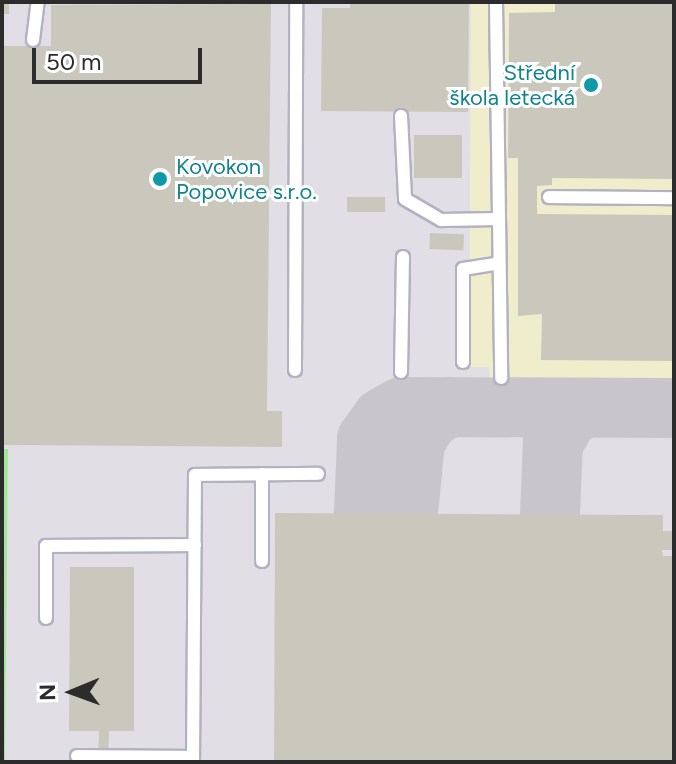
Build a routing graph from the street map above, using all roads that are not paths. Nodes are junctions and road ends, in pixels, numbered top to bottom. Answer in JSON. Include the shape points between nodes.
{"nodes":[{"id":1,"x":38,"y":2,"type":"edge"},
{"id":2,"x":296,"y":2,"type":"edge"},
{"id":3,"x":496,"y":2,"type":"edge"},
{"id":4,"x":33,"y":40,"type":"dead end"},
{"id":5,"x":401,"y":116,"type":"dead end"},
{"id":6,"x":549,"y":197,"type":"dead end"},
{"id":7,"x":674,"y":198,"type":"edge"},
{"id":8,"x":499,"y":219,"type":"junction"},
{"id":9,"x":403,"y":257,"type":"dead end"},
{"id":10,"x":499,"y":263,"type":"junction"},
{"id":11,"x":463,"y":362,"type":"dead end"},
{"id":12,"x":295,"y":370,"type":"dead end"},
{"id":13,"x":401,"y":372,"type":"dead end"},
{"id":14,"x":501,"y":378,"type":"dead end"},
{"id":15,"x":262,"y":474,"type":"junction"},
{"id":16,"x":318,"y":474,"type":"dead end"},
{"id":17,"x":195,"y":545,"type":"junction"},
{"id":18,"x":262,"y":561,"type":"dead end"},
{"id":19,"x":46,"y":618,"type":"dead end"},
{"id":20,"x":77,"y":756,"type":"dead end"},
{"id":21,"x":193,"y":759,"type":"edge"}],
"edges":[{"from":1,"to":4,"type":"lane"},
{"from":2,"to":12,"type":"lane"},
{"from":3,"to":8,"type":"lane"},
{"from":5,"to":8,"type":"lane","via":[[405,199],[441,220]]},
{"from":6,"to":7,"type":"lane"},
{"from":8,"to":10,"type":"lane"},
{"from":9,"to":13,"type":"lane"},
{"from":10,"to":11,"type":"lane","via":[[463,269]]},
{"from":10,"to":14,"type":"lane"},
{"from":15,"to":16,"type":"lane"},
{"from":15,"to":17,"type":"lane","via":[[195,475]]},
{"from":15,"to":18,"type":"lane"},
{"from":17,"to":19,"type":"lane","via":[[46,546]]},
{"from":17,"to":21,"type":"lane"},
{"from":20,"to":21,"type":"lane"}]}
